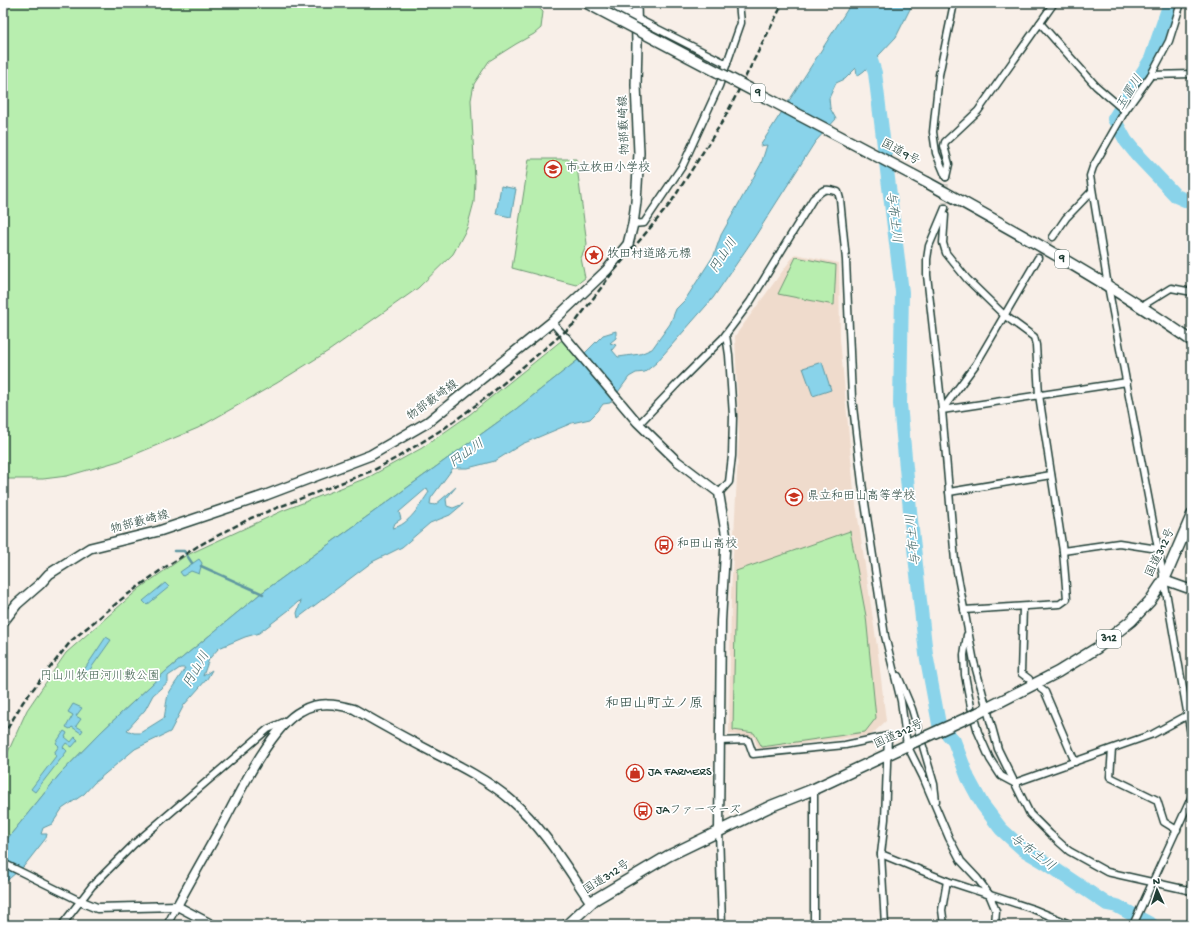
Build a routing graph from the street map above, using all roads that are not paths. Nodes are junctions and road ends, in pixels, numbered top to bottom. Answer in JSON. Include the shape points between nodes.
{"nodes":[{"id":1,"x":587,"y":3,"type":"edge"},
{"id":2,"x":609,"y":3,"type":"edge"},
{"id":3,"x":636,"y":3,"type":"edge"},
{"id":4,"x":739,"y":3,"type":"edge"},
{"id":5,"x":954,"y":3,"type":"edge"},
{"id":6,"x":1054,"y":3,"type":"edge"},
{"id":7,"x":1181,"y":3,"type":"edge"},
{"id":8,"x":636,"y":18,"type":"junction"},
{"id":9,"x":1040,"y":23,"type":"junction"},
{"id":10,"x":727,"y":64,"type":"junction"},
{"id":11,"x":1192,"y":74,"type":"edge"},
{"id":12,"x":1152,"y":75,"type":"junction"},
{"id":13,"x":1125,"y":111,"type":"junction"},
{"id":14,"x":1092,"y":191,"type":"junction"},
{"id":15,"x":633,"y":224,"type":"junction"},
{"id":16,"x":1053,"y":237,"type":"tunnel mouth"},
{"id":17,"x":1038,"y":258,"type":"tunnel mouth"},
{"id":18,"x":1108,"y":286,"type":"junction"},
{"id":19,"x":1192,"y":292,"type":"edge"},
{"id":20,"x":1142,"y":306,"type":"junction"},
{"id":21,"x":1004,"y":315,"type":"junction"},
{"id":22,"x":552,"y":322,"type":"junction"},
{"id":23,"x":726,"y":335,"type":"junction"},
{"id":24,"x":566,"y":338,"type":"joint"},
{"id":25,"x":1192,"y":341,"type":"edge"},
{"id":26,"x":1127,"y":382,"type":"junction"},
{"id":27,"x":1039,"y":395,"type":"junction"},
{"id":28,"x":942,"y":410,"type":"junction"},
{"id":29,"x":638,"y":423,"type":"junction"},
{"id":30,"x":1051,"y":475,"type":"junction"},
{"id":31,"x":949,"y":492,"type":"junction"},
{"id":32,"x":720,"y":493,"type":"junction"},
{"id":33,"x":1192,"y":515,"type":"edge"},
{"id":34,"x":1158,"y":549,"type":"junction"},
{"id":35,"x":1063,"y":551,"type":"junction"},
{"id":36,"x":1164,"y":580,"type":"junction"},
{"id":37,"x":1192,"y":590,"type":"edge"},
{"id":38,"x":1023,"y":607,"type":"junction"},
{"id":39,"x":964,"y":610,"type":"junction"},
{"id":40,"x":3,"y":622,"type":"edge"},
{"id":41,"x":968,"y":630,"type":"junction"},
{"id":42,"x":892,"y":662,"type":"junction"},
{"id":43,"x":1029,"y":679,"type":"dead end"},
{"id":44,"x":1041,"y":689,"type":"dead end"},
{"id":45,"x":983,"y":710,"type":"junction"},
{"id":46,"x":1188,"y":715,"type":"junction"},
{"id":47,"x":288,"y":720,"type":"junction"},
{"id":48,"x":1192,"y":740,"type":"edge"},
{"id":49,"x":720,"y":741,"type":"junction"},
{"id":50,"x":911,"y":744,"type":"junction"},
{"id":51,"x":1112,"y":749,"type":"junction"},
{"id":52,"x":887,"y":755,"type":"junction"},
{"id":53,"x":1075,"y":762,"type":"junction"},
{"id":54,"x":1014,"y":783,"type":"junction"},
{"id":55,"x":814,"y":789,"type":"junction"},
{"id":56,"x":1192,"y":796,"type":"edge"},
{"id":57,"x":936,"y":808,"type":"junction"},
{"id":58,"x":1177,"y":830,"type":"junction"},
{"id":59,"x":719,"y":831,"type":"junction"},
{"id":60,"x":881,"y":854,"type":"junction"},
{"id":61,"x":3,"y":863,"type":"edge"},
{"id":62,"x":947,"y":881,"type":"junction"},
{"id":63,"x":1152,"y":884,"type":"junction"},
{"id":64,"x":1192,"y":891,"type":"edge"},
{"id":65,"x":989,"y":894,"type":"junction"},
{"id":66,"x":80,"y":901,"type":"junction"},
{"id":67,"x":590,"y":903,"type":"junction"},
{"id":68,"x":177,"y":906,"type":"junction"},
{"id":69,"x":62,"y":925,"type":"edge"},
{"id":70,"x":167,"y":925,"type":"edge"},
{"id":71,"x":213,"y":925,"type":"edge"},
{"id":72,"x":567,"y":925,"type":"edge"},
{"id":73,"x":722,"y":925,"type":"edge"},
{"id":74,"x":814,"y":925,"type":"edge"},
{"id":75,"x":885,"y":925,"type":"edge"},
{"id":76,"x":944,"y":925,"type":"edge"},
{"id":77,"x":994,"y":925,"type":"edge"},
{"id":78,"x":1072,"y":925,"type":"edge"},
{"id":79,"x":1133,"y":925,"type":"edge"}],
"edges":[{"from":1,"to":18,"type":"highway","name":"国道9号","number":"9","bridge":true,"via":[[928,183]]},
{"from":2,"to":8,"type":"street"},
{"from":3,"to":8,"type":"main road","name":"物部藪崎線"},
{"from":4,"to":10,"type":"street","via":[[741,23]]},
{"from":5,"to":9,"type":"street","via":[[939,75],[933,132],[936,153],[946,177],[948,164],[945,142],[978,111]]},
{"from":6,"to":9,"type":"street"},
{"from":7,"to":12,"type":"street","via":[[1169,42]]},
{"from":8,"to":10,"type":"street"},
{"from":8,"to":15,"type":"main road","name":"物部藪崎線","via":[[639,153]]},
{"from":9,"to":13,"type":"street","via":[[1096,86]]},
{"from":10,"to":15,"type":"street","via":[[683,165],[644,223]]},
{"from":11,"to":12,"type":"street"},
{"from":12,"to":13,"type":"street"},
{"from":13,"to":14,"type":"street","via":[[1093,167],[1090,176]]},
{"from":14,"to":16,"type":"street","via":[[1066,218]]},
{"from":14,"to":18,"type":"street"},
{"from":15,"to":22,"type":"main road","name":"物部藪崎線","via":[[628,244],[607,270]]},
{"from":17,"to":21,"type":"street"},
{"from":18,"to":20,"type":"highway","name":"国道9号","number":"9"},
{"from":18,"to":26,"type":"street"},
{"from":19,"to":20,"type":"street","via":[[1171,288]]},
{"from":20,"to":25,"type":"highway","name":"国道9号","number":"9"},
{"from":21,"to":27,"type":"street","via":[[1034,337]]},
{"from":21,"to":28,"type":"street","via":[[976,364]]},
{"from":21,"to":28,"type":"street","via":[[967,279],[946,253],[943,243],[945,208],[929,246],[927,259]]},
{"from":22,"to":24,"type":"street"},
{"from":22,"to":40,"type":"main road","name":"物部藪崎線","via":[[428,422],[371,455],[196,520],[159,532],[90,548],[49,574],[17,604]]},
{"from":23,"to":29,"type":"street"},
{"from":23,"to":32,"type":"street","via":[[733,416],[732,456],[729,482]]},
{"from":23,"to":42,"type":"street","via":[[750,302],[813,199],[824,189],[838,192],[846,260],[852,398],[885,636]]},
{"from":24,"to":29,"type":"street"},
{"from":26,"to":27,"type":"street"},
{"from":26,"to":34,"type":"street"},
{"from":27,"to":28,"type":"street"},
{"from":27,"to":30,"type":"street"},
{"from":28,"to":31,"type":"street"},
{"from":29,"to":32,"type":"street","via":[[677,461]]},
{"from":30,"to":31,"type":"street"},
{"from":30,"to":35,"type":"street"},
{"from":31,"to":39,"type":"street","via":[[955,561]]},
{"from":32,"to":49,"type":"street","via":[[726,535],[721,621]]},
{"from":33,"to":36,"type":"highway","name":"国道312号","number":"312"},
{"from":34,"to":35,"type":"street","via":[[1119,543]]},
{"from":34,"to":36,"type":"street"},
{"from":35,"to":38,"type":"street","via":[[1067,599],[1060,604]]},
{"from":36,"to":37,"type":"street"},
{"from":36,"to":45,"type":"highway","name":"国道312号","number":"312","via":[[1150,601],[1131,621],[1097,648],[1058,672]]},
{"from":36,"to":46,"type":"street"},
{"from":38,"to":39,"type":"street"},
{"from":38,"to":43,"type":"street","via":[[1021,672]]},
{"from":39,"to":41,"type":"street"},
{"from":41,"to":45,"type":"street"},
{"from":41,"to":54,"type":"street","via":[[964,655],[971,707],[978,732],[1001,776]]},
{"from":42,"to":50,"type":"street"},
{"from":42,"to":57,"type":"street","via":[[912,709],[934,784]]},
{"from":44,"to":53,"type":"street","via":[[1045,692]]},
{"from":45,"to":50,"type":"highway","name":"国道312号","number":"312","bridge":true},
{"from":45,"to":54,"type":"street"},
{"from":46,"to":48,"type":"street"},
{"from":46,"to":51,"type":"street","via":[[1153,734]]},
{"from":47,"to":66,"type":"street","via":[[268,729],[134,844]]},
{"from":47,"to":67,"type":"street","via":[[310,706],[337,704],[354,709],[480,779],[511,800],[530,819]]},
{"from":47,"to":68,"type":"street","via":[[245,782]]},
{"from":49,"to":52,"type":"street","via":[[748,740],[753,754],[845,745],[888,736]]},
{"from":49,"to":59,"type":"street"},
{"from":50,"to":52,"type":"highway","name":"国道312号","number":"312"},
{"from":50,"to":57,"type":"street"},
{"from":51,"to":53,"type":"street"},
{"from":51,"to":58,"type":"street","via":[[1110,777],[1156,800],[1164,822]]},
{"from":52,"to":55,"type":"highway","name":"国道312号","number":"312"},
{"from":52,"to":60,"type":"street"},
{"from":53,"to":54,"type":"street"},
{"from":54,"to":63,"type":"street","via":[[1030,814],[1069,850],[1107,872]]},
{"from":55,"to":59,"type":"highway","name":"国道312号","number":"312"},
{"from":55,"to":74,"type":"street"},
{"from":56,"to":58,"type":"street"},
{"from":57,"to":65,"type":"street","via":[[961,861]]},
{"from":58,"to":63,"type":"street"},
{"from":59,"to":67,"type":"highway","name":"国道312号","number":"312","via":[[668,856]]},
{"from":59,"to":73,"type":"street"},
{"from":60,"to":62,"type":"street"},
{"from":60,"to":75,"type":"street"},
{"from":61,"to":66,"type":"street"},
{"from":62,"to":65,"type":"street"},
{"from":62,"to":76,"type":"street","via":[[942,910]]},
{"from":63,"to":64,"type":"street"},
{"from":63,"to":79,"type":"street"},
{"from":65,"to":77,"type":"street","via":[[996,911]]},
{"from":65,"to":78,"type":"street"},
{"from":66,"to":68,"type":"street","via":[[97,908]]},
{"from":66,"to":69,"type":"street"},
{"from":67,"to":72,"type":"highway","name":"国道312号","number":"312"},
{"from":68,"to":70,"type":"street"},
{"from":68,"to":71,"type":"street"}]}
